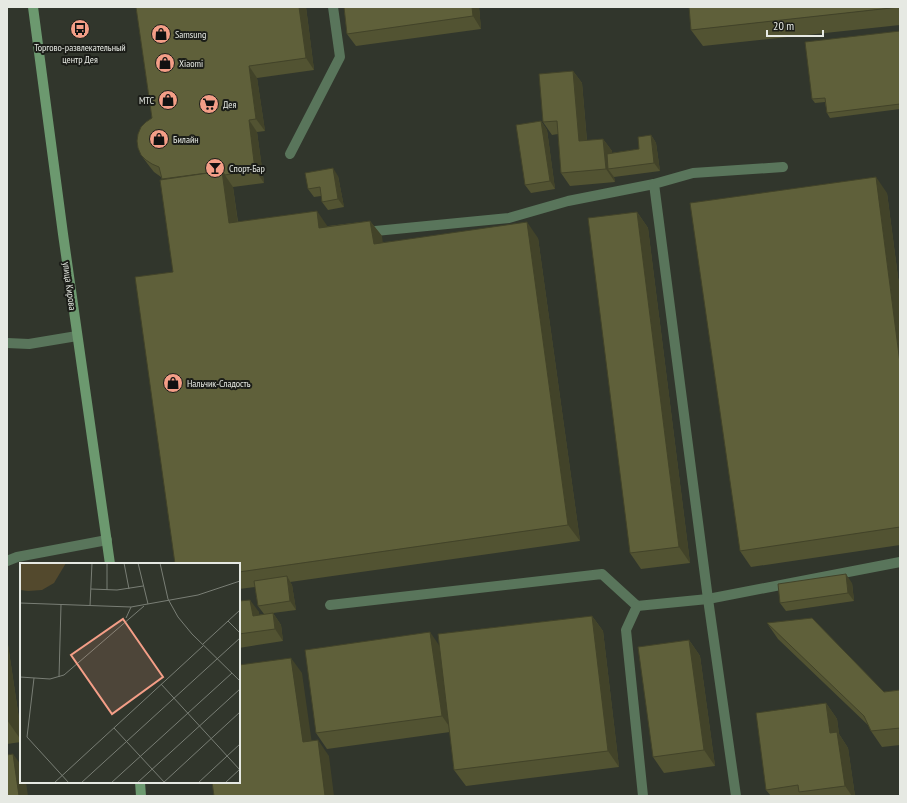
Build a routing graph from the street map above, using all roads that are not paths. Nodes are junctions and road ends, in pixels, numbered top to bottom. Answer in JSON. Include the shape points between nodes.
{"nodes":[{"id":1,"x":33,"y":7,"type":"edge"},
{"id":2,"x":333,"y":7,"type":"edge"},
{"id":3,"x":290,"y":154,"type":"dead end"},
{"id":4,"x":783,"y":167,"type":"dead end"},
{"id":5,"x":654,"y":184,"type":"junction"},
{"id":6,"x":354,"y":233,"type":"edge"},
{"id":7,"x":77,"y":336,"type":"junction"},
{"id":8,"x":7,"y":343,"type":"edge"},
{"id":9,"x":107,"y":540,"type":"junction"},
{"id":10,"x":7,"y":561,"type":"edge"},
{"id":11,"x":900,"y":562,"type":"edge"},
{"id":12,"x":110,"y":563,"type":"edge"},
{"id":13,"x":708,"y":599,"type":"junction"},
{"id":14,"x":330,"y":605,"type":"dead end"},
{"id":15,"x":636,"y":606,"type":"junction"},
{"id":16,"x":140,"y":783,"type":"edge"},
{"id":17,"x":142,"y":796,"type":"edge"},
{"id":18,"x":643,"y":796,"type":"edge"},
{"id":19,"x":736,"y":796,"type":"edge"}],
"edges":[{"from":1,"to":7,"type":"main road","name":"улица Кирова"},
{"from":2,"to":3,"type":"lane","via":[[340,57]]},
{"from":4,"to":5,"type":"lane","via":[[693,173]]},
{"from":5,"to":6,"type":"lane","via":[[568,201],[509,218]]},
{"from":5,"to":13,"type":"lane"},
{"from":7,"to":8,"type":"lane","via":[[29,344]]},
{"from":7,"to":9,"type":"main road","name":"улица Кирова"},
{"from":9,"to":10,"type":"lane"},
{"from":9,"to":12,"type":"main road","name":"улица Кирова"},
{"from":11,"to":13,"type":"lane"},
{"from":13,"to":15,"type":"lane"},
{"from":13,"to":19,"type":"lane"},
{"from":14,"to":15,"type":"lane","via":[[602,574]]},
{"from":15,"to":18,"type":"lane","via":[[626,630]]},
{"from":16,"to":17,"type":"main road"}]}
